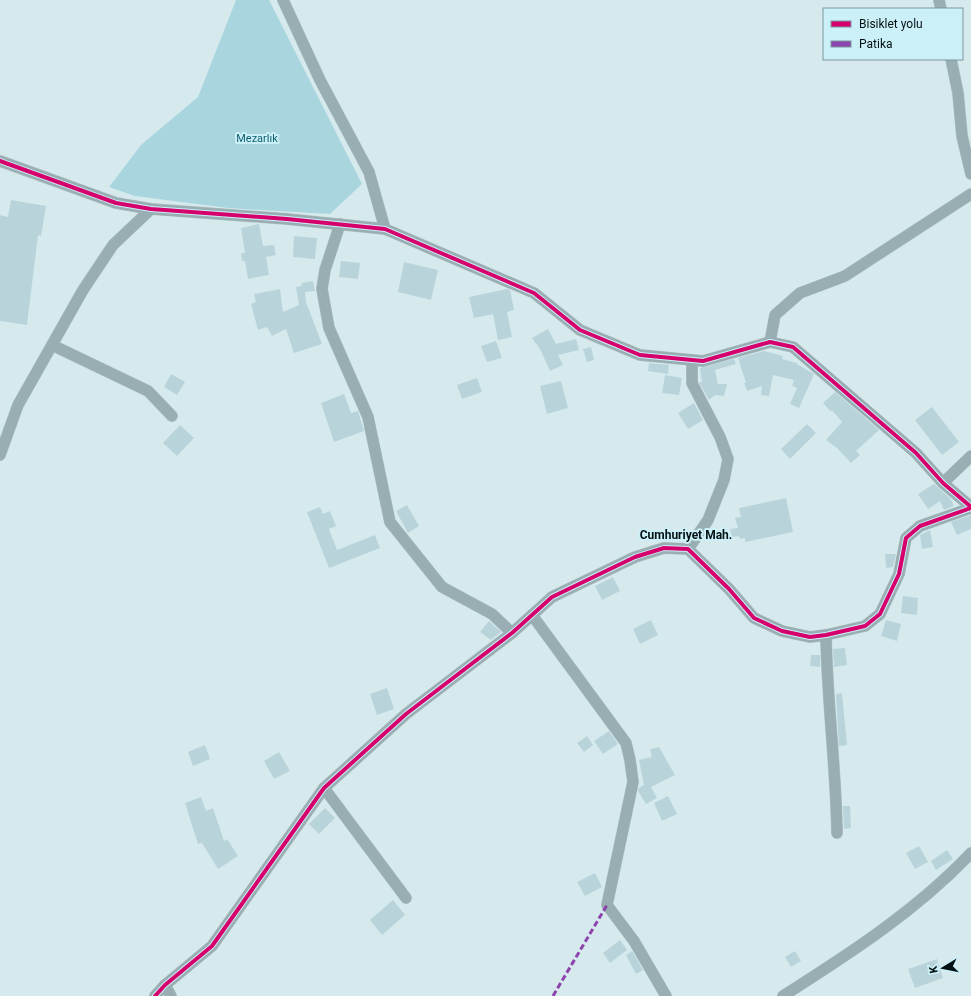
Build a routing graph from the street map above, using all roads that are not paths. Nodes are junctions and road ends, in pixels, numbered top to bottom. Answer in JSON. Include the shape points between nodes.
{"nodes":[{"id":1,"x":283,"y":0,"type":"edge"},
{"id":2,"x":952,"y":60,"type":"edge"},
{"id":3,"x":0,"y":161,"type":"edge"},
{"id":4,"x":971,"y":174,"type":"edge"},
{"id":5,"x":971,"y":194,"type":"edge"},
{"id":6,"x":151,"y":209,"type":"junction"},
{"id":7,"x":340,"y":224,"type":"junction"},
{"id":8,"x":385,"y":229,"type":"junction"},
{"id":9,"x":770,"y":342,"type":"junction"},
{"id":10,"x":52,"y":345,"type":"junction"},
{"id":11,"x":692,"y":360,"type":"junction"},
{"id":12,"x":172,"y":416,"type":"dead end"},
{"id":13,"x":0,"y":455,"type":"edge"},
{"id":14,"x":971,"y":456,"type":"edge"},
{"id":15,"x":943,"y":483,"type":"junction"},
{"id":16,"x":971,"y":508,"type":"edge"},
{"id":17,"x":688,"y":549,"type":"junction"},
{"id":18,"x":532,"y":615,"type":"junction"},
{"id":19,"x":512,"y":633,"type":"junction"},
{"id":20,"x":826,"y":635,"type":"junction"},
{"id":21,"x":324,"y":788,"type":"junction"},
{"id":22,"x":837,"y":833,"type":"dead end"},
{"id":23,"x":971,"y":853,"type":"edge"},
{"id":24,"x":406,"y":898,"type":"dead end"},
{"id":25,"x":165,"y":985,"type":"junction"},
{"id":26,"x":155,"y":996,"type":"edge"},
{"id":27,"x":171,"y":996,"type":"edge"},
{"id":28,"x":666,"y":996,"type":"edge"},
{"id":29,"x":783,"y":996,"type":"edge"}],
"edges":[{"from":1,"to":8,"type":"street","via":[[320,80],[369,172]]},
{"from":2,"to":4,"type":"street","via":[[962,136]]},
{"from":3,"to":6,"type":"street","via":[[116,203]]},
{"from":5,"to":9,"type":"street","via":[[845,276],[800,293],[775,315]]},
{"from":6,"to":7,"type":"street"},
{"from":6,"to":10,"type":"street","via":[[113,245],[83,290]]},
{"from":7,"to":8,"type":"street"},
{"from":7,"to":19,"type":"street","via":[[322,288],[329,328],[368,418],[390,522],[442,587],[492,614]]},
{"from":8,"to":11,"type":"street","via":[[534,294],[580,330],[640,355]]},
{"from":9,"to":11,"type":"street","via":[[703,361]]},
{"from":9,"to":15,"type":"street","via":[[793,347],[916,453]]},
{"from":10,"to":12,"type":"street","via":[[148,391]]},
{"from":10,"to":13,"type":"street","via":[[18,405]]},
{"from":11,"to":17,"type":"street","via":[[692,383],[720,436],[728,459],[724,480],[708,520]]},
{"from":14,"to":15,"type":"street"},
{"from":15,"to":16,"type":"street"},
{"from":16,"to":20,"type":"street","via":[[920,526],[906,538],[899,574],[880,614],[865,626]]},
{"from":17,"to":18,"type":"street","via":[[664,548],[636,557],[552,597]]},
{"from":17,"to":20,"type":"street","via":[[754,618],[782,631],[810,637]]},
{"from":18,"to":19,"type":"street"},
{"from":18,"to":28,"type":"street","via":[[626,743],[633,782],[607,905],[634,941]]},
{"from":19,"to":21,"type":"street","via":[[406,714]]},
{"from":20,"to":22,"type":"street","via":[[826,681],[835,777]]},
{"from":21,"to":24,"type":"street"},
{"from":21,"to":25,"type":"street","via":[[212,946]]},
{"from":23,"to":29,"type":"street","via":[[862,946]]},
{"from":25,"to":26,"type":"street"},
{"from":25,"to":27,"type":"street"}]}
